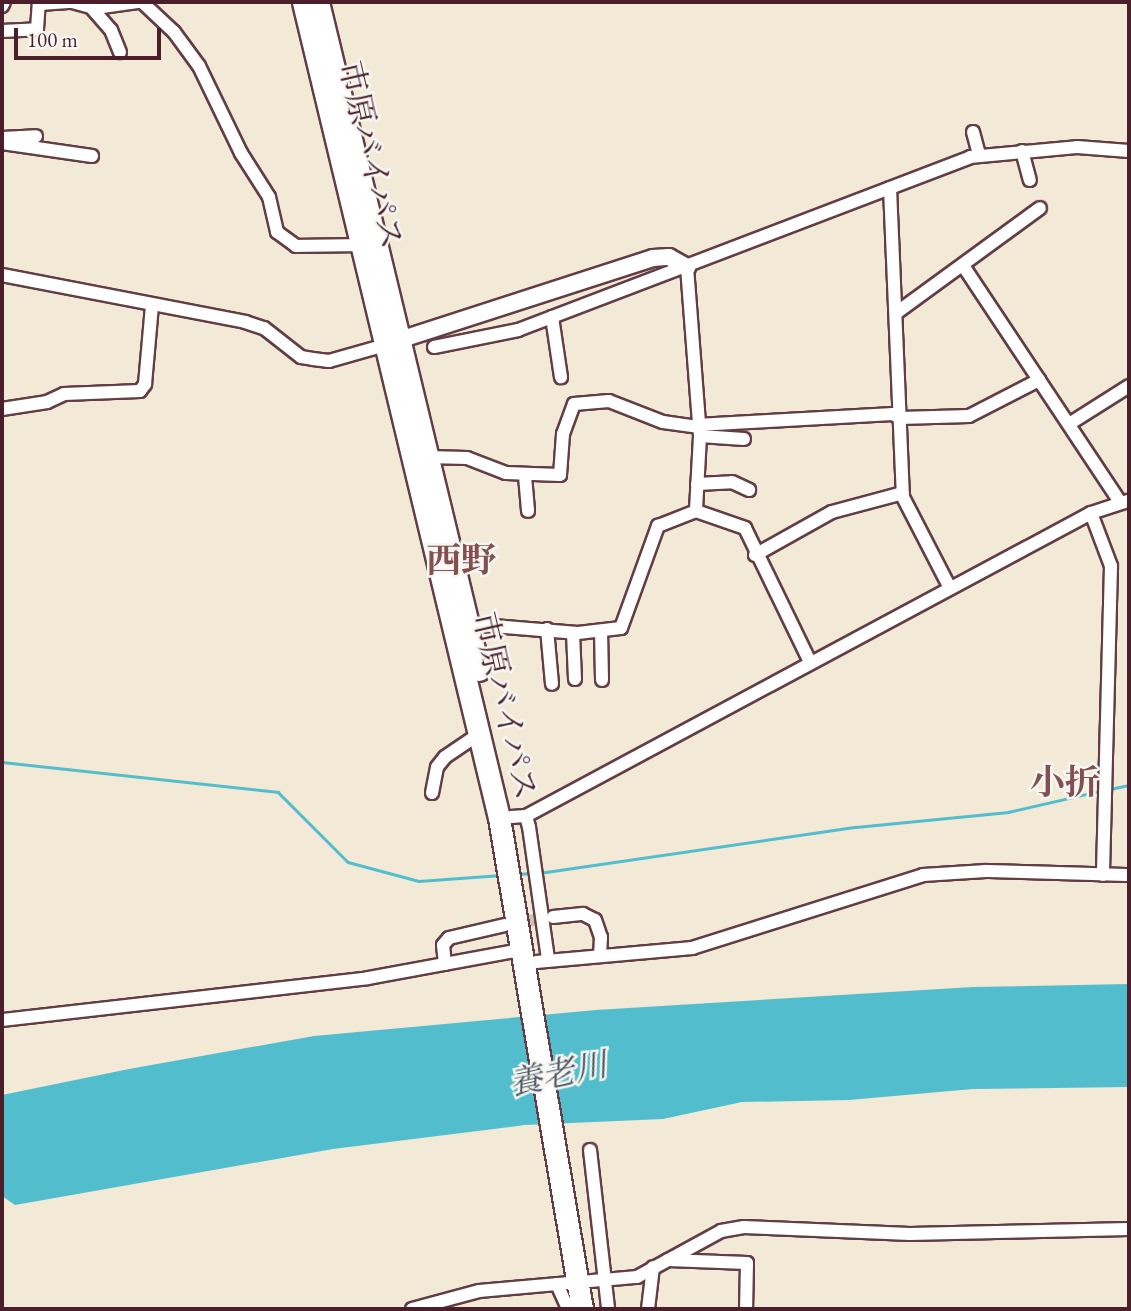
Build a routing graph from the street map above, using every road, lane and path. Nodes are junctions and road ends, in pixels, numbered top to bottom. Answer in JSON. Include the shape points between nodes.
{"nodes":[{"id":1,"x":140,"y":2,"type":"edge"},
{"id":2,"x":303,"y":2,"type":"edge"},
{"id":3,"x":318,"y":2,"type":"edge"},
{"id":4,"x":39,"y":3,"type":"edge"},
{"id":5,"x":90,"y":6,"type":"junction"},
{"id":6,"x":2,"y":31,"type":"edge"},
{"id":7,"x":120,"y":52,"type":"dead end"},
{"id":8,"x":972,"y":132,"type":"dead end"},
{"id":9,"x":36,"y":136,"type":"dead end"},
{"id":10,"x":2,"y":141,"type":"edge"},
{"id":11,"x":1022,"y":151,"type":"junction"},
{"id":12,"x":1129,"y":151,"type":"edge"},
{"id":13,"x":979,"y":155,"type":"junction"},
{"id":14,"x":92,"y":156,"type":"dead end"},
{"id":15,"x":1030,"y":180,"type":"dead end"},
{"id":16,"x":890,"y":188,"type":"junction"},
{"id":17,"x":1040,"y":208,"type":"dead end"},
{"id":18,"x":360,"y":245,"type":"junction"},
{"id":19,"x":687,"y":267,"type":"junction"},
{"id":20,"x":964,"y":267,"type":"junction"},
{"id":21,"x":2,"y":275,"type":"edge"},
{"id":22,"x":562,"y":288,"type":"junction"},
{"id":23,"x":152,"y":305,"type":"junction"},
{"id":24,"x":569,"y":311,"type":"junction"},
{"id":25,"x":896,"y":313,"type":"junction"},
{"id":26,"x":552,"y":317,"type":"junction"},
{"id":27,"x":390,"y":343,"type":"junction"},
{"id":28,"x":434,"y":347,"type":"dead end"},
{"id":29,"x":561,"y":377,"type":"dead end"},
{"id":30,"x":1039,"y":380,"type":"junction"},
{"id":31,"x":1129,"y":386,"type":"edge"},
{"id":32,"x":2,"y":409,"type":"edge"},
{"id":33,"x":900,"y":418,"type":"junction"},
{"id":34,"x":1069,"y":424,"type":"junction"},
{"id":35,"x":698,"y":429,"type":"junction"},
{"id":36,"x":744,"y":439,"type":"dead end"},
{"id":37,"x":427,"y":457,"type":"junction"},
{"id":38,"x":526,"y":476,"type":"junction"},
{"id":39,"x":697,"y":484,"type":"junction"},
{"id":40,"x":749,"y":490,"type":"dead end"},
{"id":41,"x":903,"y":493,"type":"junction"},
{"id":42,"x":1125,"y":502,"type":"edge"},
{"id":43,"x":528,"y":511,"type":"dead end"},
{"id":44,"x":696,"y":511,"type":"junction"},
{"id":45,"x":1091,"y":513,"type":"junction"},
{"id":46,"x":755,"y":555,"type":"junction"},
{"id":47,"x":950,"y":588,"type":"junction"},
{"id":48,"x":469,"y":624,"type":"junction"},
{"id":49,"x":547,"y":629,"type":"junction"},
{"id":50,"x":601,"y":631,"type":"junction"},
{"id":51,"x":573,"y":632,"type":"junction"},
{"id":52,"x":810,"y":662,"type":"junction"},
{"id":53,"x":575,"y":678,"type":"dead end"},
{"id":54,"x":602,"y":680,"type":"dead end"},
{"id":55,"x":552,"y":684,"type":"dead end"},
{"id":56,"x":479,"y":734,"type":"junction"},
{"id":57,"x":432,"y":793,"type":"dead end"},
{"id":58,"x":518,"y":816,"type":"junction"},
{"id":59,"x":1104,"y":875,"type":"junction"},
{"id":60,"x":1129,"y":875,"type":"edge"},
{"id":61,"x":553,"y":917,"type":"tunnel mouth"},
{"id":62,"x":505,"y":925,"type":"tunnel mouth"},
{"id":63,"x":600,"y":956,"type":"junction"},
{"id":64,"x":445,"y":964,"type":"junction"},
{"id":65,"x":534,"y":967,"type":"junction"},
{"id":66,"x":2,"y":1020,"type":"edge"},
{"id":67,"x":590,"y":1150,"type":"dead end"},
{"id":68,"x":1129,"y":1229,"type":"edge"},
{"id":69,"x":659,"y":1264,"type":"junction"},
{"id":70,"x":581,"y":1282,"type":"junction"},
{"id":71,"x":412,"y":1309,"type":"edge"},
{"id":72,"x":568,"y":1309,"type":"edge"},
{"id":73,"x":582,"y":1309,"type":"edge"},
{"id":74,"x":597,"y":1309,"type":"edge"},
{"id":75,"x":608,"y":1309,"type":"edge"},
{"id":76,"x":648,"y":1309,"type":"edge"},
{"id":77,"x":746,"y":1309,"type":"edge"}],
"edges":[{"from":1,"to":5,"type":"street"},
{"from":1,"to":18,"type":"street","via":[[174,32],[199,66],[241,153],[269,197],[279,234],[296,246]]},
{"from":2,"to":18,"type":"highway","name":"市原バイパス"},
{"from":3,"to":27,"type":"highway","name":"市原バイパス"},
{"from":4,"to":5,"type":"street"},
{"from":4,"to":6,"type":"street","via":[[37,29]]},
{"from":5,"to":7,"type":"street","via":[[111,30]]},
{"from":8,"to":13,"type":"street"},
{"from":9,"to":10,"type":"street"},
{"from":10,"to":14,"type":"street"},
{"from":11,"to":12,"type":"street","via":[[1105,146]]},
{"from":11,"to":13,"type":"street"},
{"from":11,"to":15,"type":"street"},
{"from":13,"to":16,"type":"street"},
{"from":16,"to":19,"type":"street"},
{"from":16,"to":25,"type":"street"},
{"from":17,"to":20,"type":"street"},
{"from":18,"to":27,"type":"highway","name":"市原バイパス"},
{"from":19,"to":22,"type":"street","via":[[669,257],[653,258]]},
{"from":19,"to":24,"type":"street"},
{"from":19,"to":35,"type":"street"},
{"from":20,"to":25,"type":"street"},
{"from":20,"to":30,"type":"street"},
{"from":21,"to":23,"type":"street"},
{"from":22,"to":24,"type":"street"},
{"from":22,"to":27,"type":"street"},
{"from":23,"to":27,"type":"street","via":[[264,328],[301,357],[313,359],[330,361]]},
{"from":23,"to":32,"type":"street","via":[[145,384],[140,391],[64,394],[26,407]]},
{"from":24,"to":26,"type":"street"},
{"from":25,"to":33,"type":"street"},
{"from":26,"to":28,"type":"street","via":[[499,335]]},
{"from":26,"to":29,"type":"street"},
{"from":27,"to":37,"type":"highway","name":"市原バイパス"},
{"from":27,"to":56,"type":"highway","name":"市原バイパス"},
{"from":30,"to":33,"type":"street","via":[[977,414]]},
{"from":30,"to":34,"type":"street"},
{"from":31,"to":34,"type":"street"},
{"from":33,"to":35,"type":"street","via":[[893,414]]},
{"from":33,"to":41,"type":"street"},
{"from":34,"to":42,"type":"street"},
{"from":35,"to":36,"type":"street"},
{"from":35,"to":38,"type":"street","via":[[663,422],[609,401],[574,404],[563,434],[560,475]]},
{"from":35,"to":39,"type":"street"},
{"from":37,"to":38,"type":"street","via":[[467,458],[496,471]]},
{"from":37,"to":48,"type":"highway","name":"市原バイパス"},
{"from":38,"to":43,"type":"street"},
{"from":39,"to":40,"type":"street","via":[[732,482]]},
{"from":39,"to":44,"type":"street"},
{"from":41,"to":46,"type":"street","via":[[824,516]]},
{"from":41,"to":47,"type":"street"},
{"from":42,"to":45,"type":"street"},
{"from":44,"to":46,"type":"street","via":[[740,524]]},
{"from":44,"to":50,"type":"street","via":[[658,526],[624,623]]},
{"from":45,"to":47,"type":"street"},
{"from":45,"to":59,"type":"street","via":[[1111,566]]},
{"from":46,"to":52,"type":"street"},
{"from":47,"to":52,"type":"street"},
{"from":48,"to":49,"type":"street"},
{"from":48,"to":58,"type":"highway","name":"市原バイパス"},
{"from":49,"to":51,"type":"street"},
{"from":49,"to":55,"type":"street"},
{"from":50,"to":51,"type":"street"},
{"from":50,"to":54,"type":"street"},
{"from":51,"to":53,"type":"street"},
{"from":52,"to":58,"type":"street"},
{"from":56,"to":57,"type":"street","via":[[437,767]]},
{"from":56,"to":65,"type":"highway","name":"市原バイパス"},
{"from":58,"to":65,"type":"highway","name":"市原バイパス"},
{"from":59,"to":60,"type":"street"},
{"from":59,"to":63,"type":"street","via":[[986,871],[923,875],[692,948]]},
{"from":61,"to":63,"type":"street","via":[[583,914],[595,920]]},
{"from":62,"to":64,"type":"street","via":[[449,938],[443,945]]},
{"from":63,"to":65,"type":"street"},
{"from":64,"to":65,"type":"street"},
{"from":64,"to":66,"type":"street","via":[[368,978]]},
{"from":65,"to":70,"type":"highway","name":"市原バイパス"},
{"from":67,"to":70,"type":"street"},
{"from":68,"to":69,"type":"street","via":[[910,1234],[744,1227],[721,1231]]},
{"from":69,"to":70,"type":"street","via":[[637,1277]]},
{"from":69,"to":76,"type":"street"},
{"from":69,"to":77,"type":"street","via":[[747,1263]]},
{"from":70,"to":71,"type":"street","via":[[478,1291]]},
{"from":70,"to":72,"type":"street"},
{"from":70,"to":73,"type":"highway","name":"市原バイパス"},
{"from":70,"to":74,"type":"highway","name":"市原バイパス"},
{"from":70,"to":75,"type":"street"}]}
